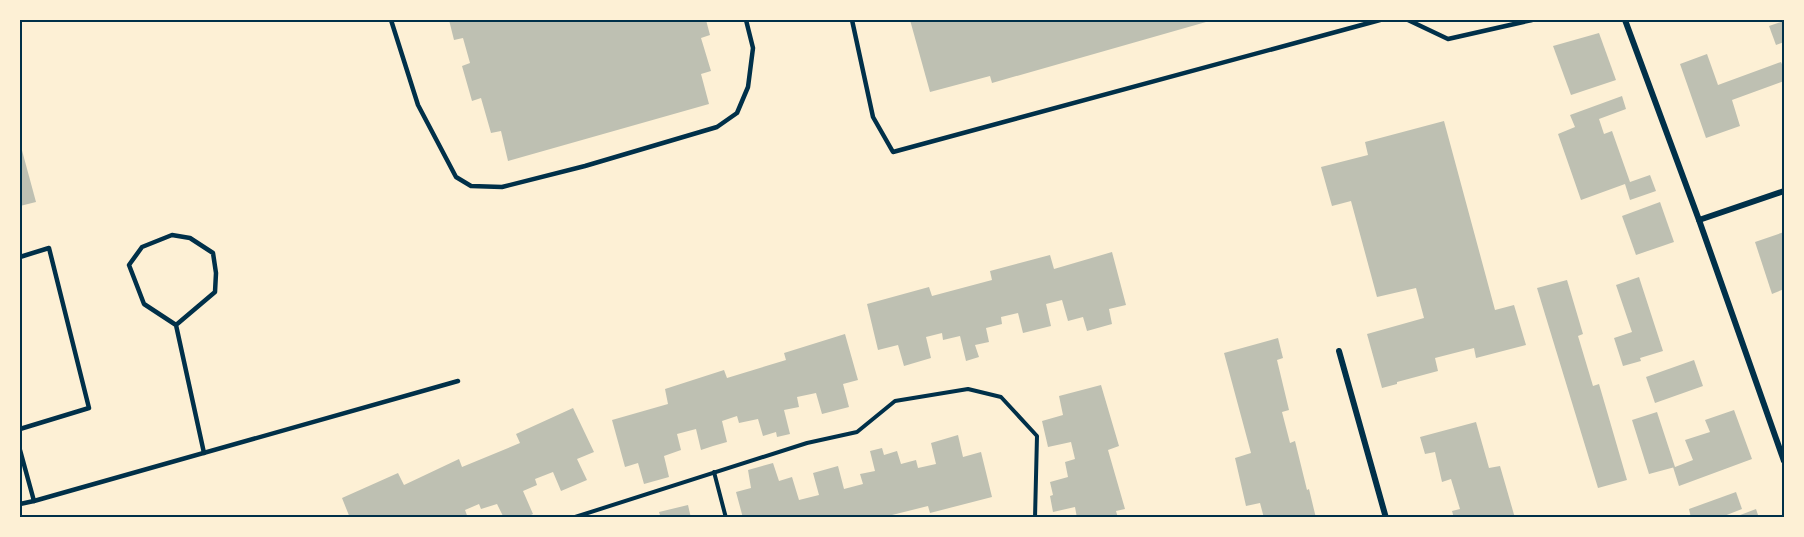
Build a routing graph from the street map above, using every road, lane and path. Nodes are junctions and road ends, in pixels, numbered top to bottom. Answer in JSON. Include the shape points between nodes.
{"nodes":[{"id":1,"x":391,"y":20,"type":"edge"},
{"id":2,"x":746,"y":20,"type":"edge"},
{"id":3,"x":852,"y":20,"type":"edge"},
{"id":4,"x":1380,"y":20,"type":"edge"},
{"id":5,"x":1408,"y":20,"type":"edge"},
{"id":6,"x":1532,"y":20,"type":"edge"},
{"id":7,"x":1625,"y":20,"type":"edge"},
{"id":8,"x":1785,"y":191,"type":"edge"},
{"id":9,"x":1699,"y":220,"type":"junction"},
{"id":10,"x":20,"y":257,"type":"edge"},
{"id":11,"x":176,"y":325,"type":"junction"},
{"id":12,"x":1339,"y":351,"type":"dead end"},
{"id":13,"x":458,"y":381,"type":"dead end"},
{"id":14,"x":20,"y":429,"type":"edge"},
{"id":15,"x":20,"y":450,"type":"edge"},
{"id":16,"x":204,"y":453,"type":"junction"},
{"id":17,"x":1785,"y":461,"type":"edge"},
{"id":18,"x":714,"y":472,"type":"junction"},
{"id":19,"x":34,"y":501,"type":"junction"},
{"id":20,"x":20,"y":504,"type":"edge"},
{"id":21,"x":572,"y":518,"type":"edge"},
{"id":22,"x":726,"y":518,"type":"edge"},
{"id":23,"x":1035,"y":518,"type":"edge"},
{"id":24,"x":1386,"y":518,"type":"edge"}],
"edges":[{"from":1,"to":2,"type":"lane","via":[[418,105],[456,177],[471,186],[502,187],[717,126],[737,113],[748,87],[753,48]]},
{"from":3,"to":4,"type":"lane","via":[[873,117],[893,152]]},
{"from":5,"to":6,"type":"lane","via":[[1448,39]]},
{"from":7,"to":9,"type":"street"},
{"from":8,"to":9,"type":"street"},
{"from":9,"to":17,"type":"street"},
{"from":10,"to":14,"type":"lane","via":[[49,248],[89,408]]},
{"from":11,"to":11,"type":"lane","via":[[144,304],[129,265],[142,247],[172,235],[190,238],[213,253],[216,273],[214,292]]},
{"from":11,"to":16,"type":"lane"},
{"from":12,"to":24,"type":"street"},
{"from":13,"to":16,"type":"lane"},
{"from":15,"to":19,"type":"lane"},
{"from":16,"to":19,"type":"lane"},
{"from":18,"to":21,"type":"path"},
{"from":18,"to":22,"type":"path"},
{"from":18,"to":23,"type":"path","via":[[857,432],[895,400],[968,389],[1001,397],[1037,436]]},
{"from":19,"to":20,"type":"lane"}]}
